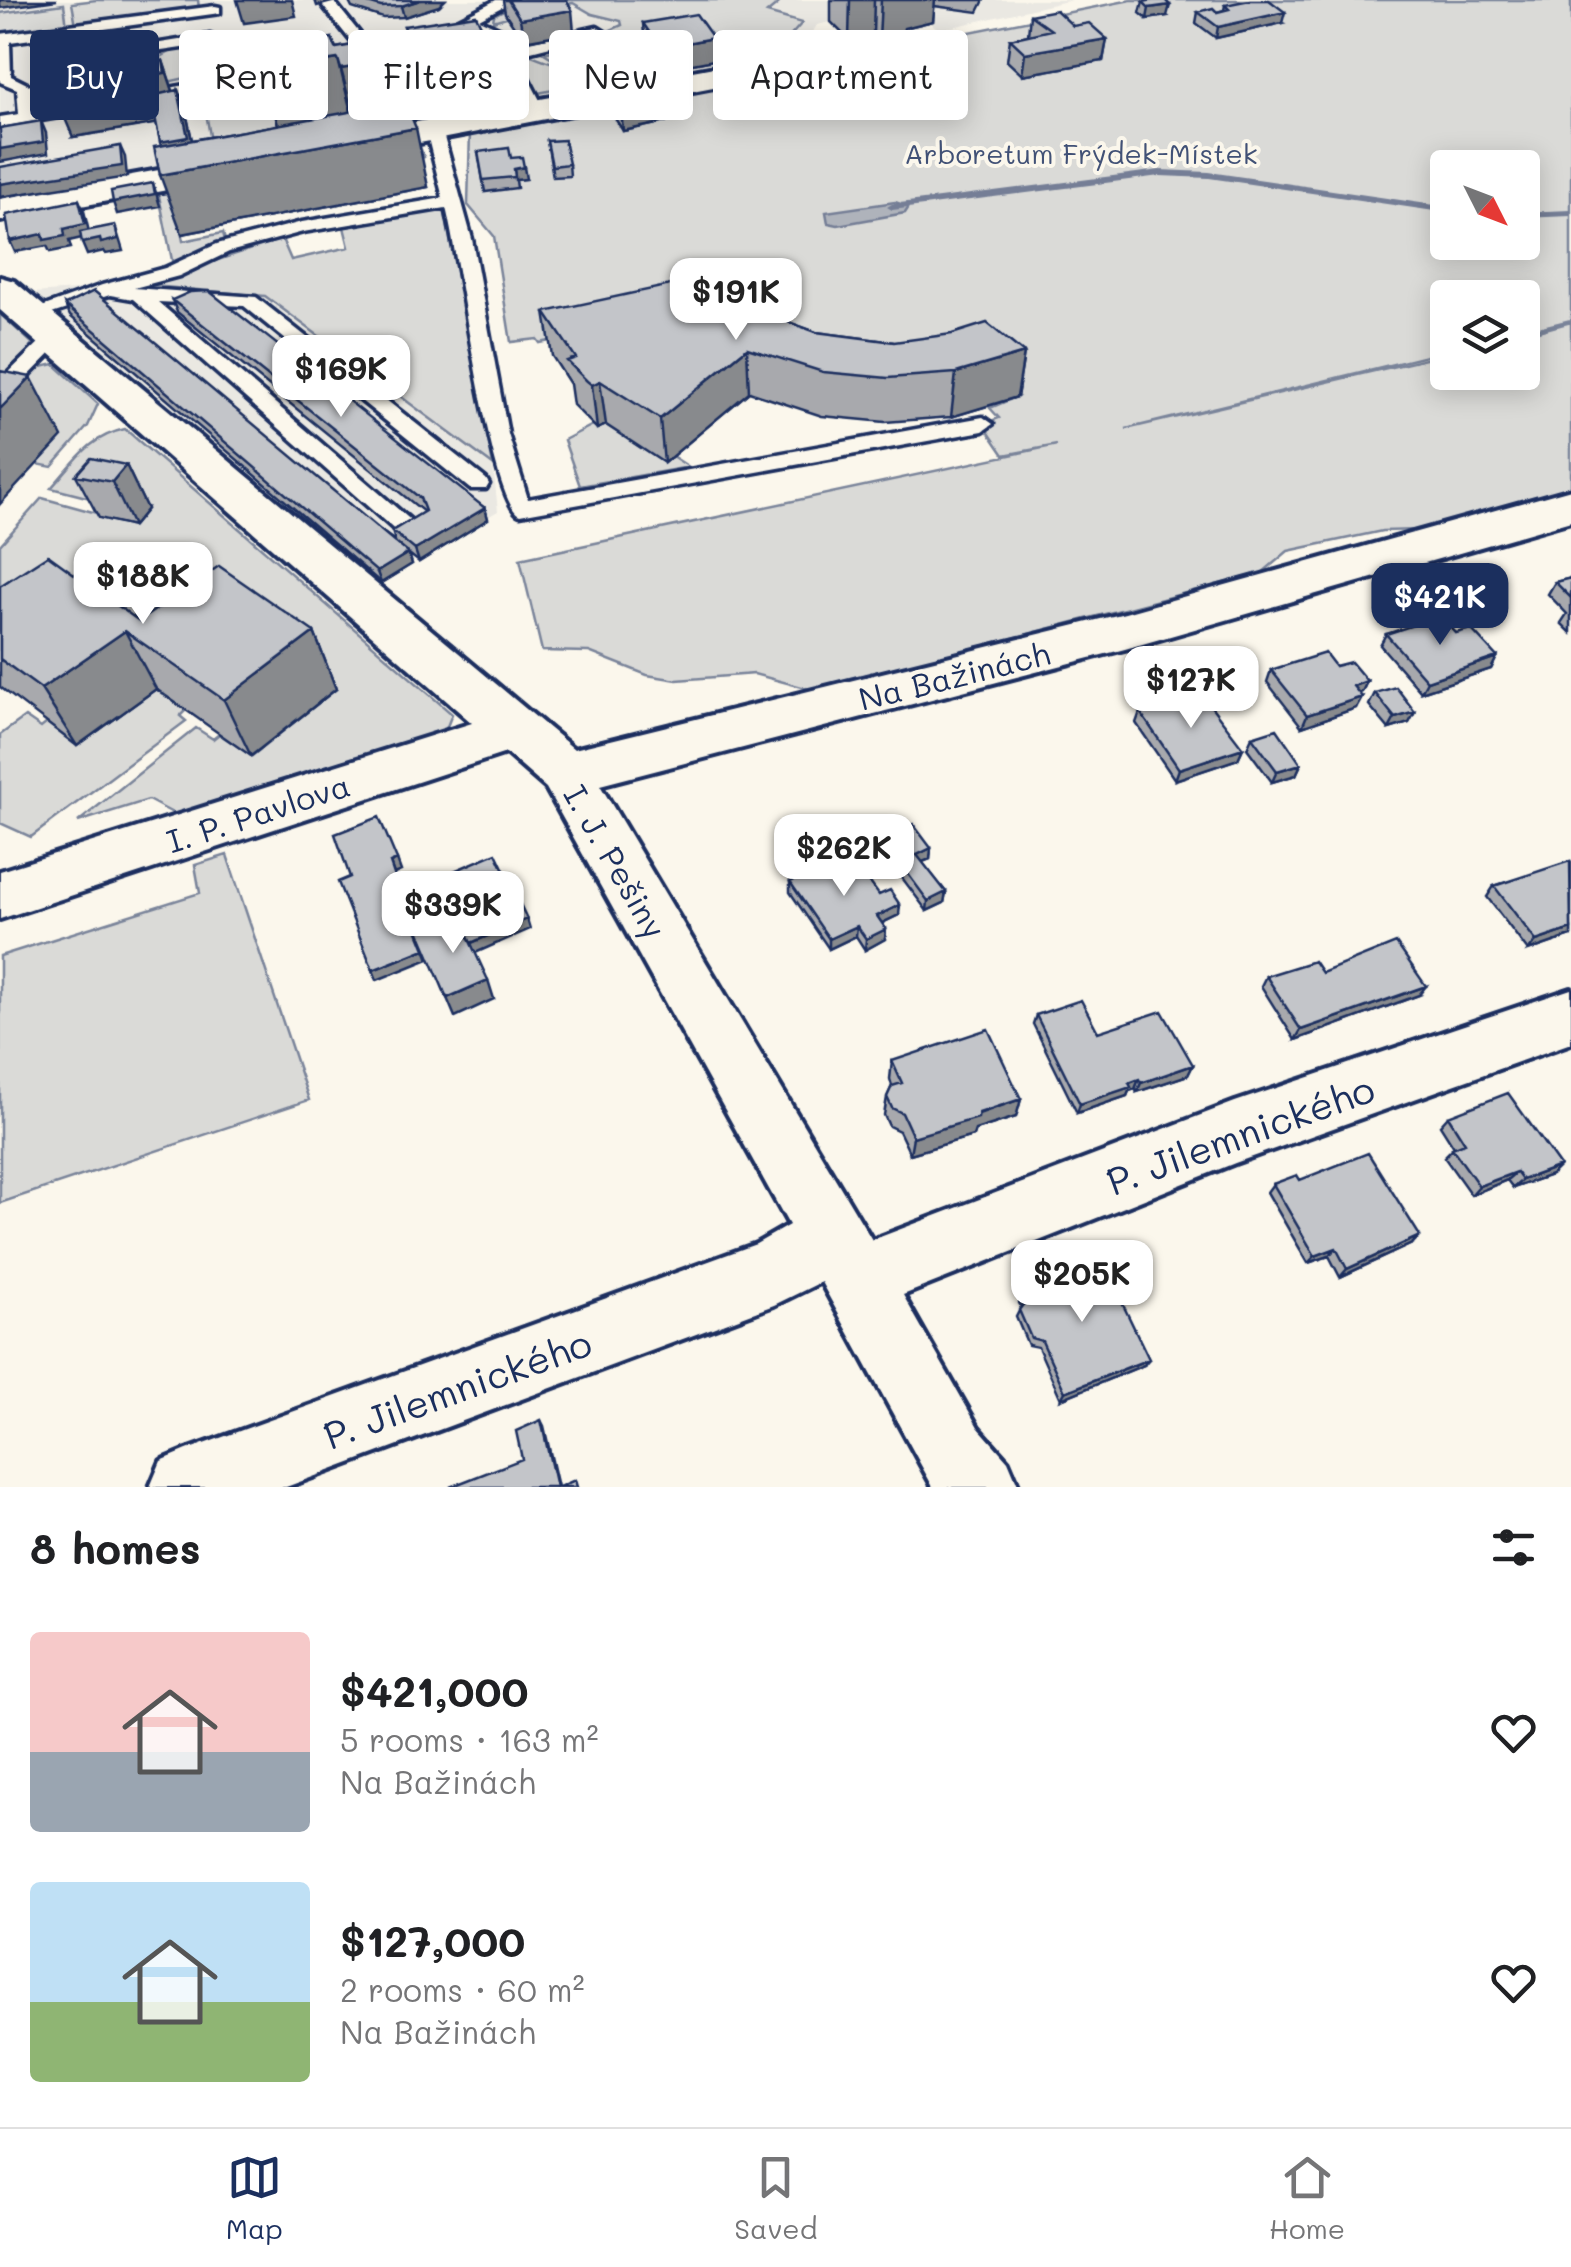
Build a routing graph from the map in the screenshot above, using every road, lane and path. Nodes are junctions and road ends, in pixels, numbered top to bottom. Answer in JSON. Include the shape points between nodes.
{"nodes":[{"id":1,"x":508,"y":0,"type":"edge"},
{"id":2,"x":328,"y":3,"type":"dead end"},
{"id":3,"x":214,"y":5,"type":"edge"},
{"id":4,"x":470,"y":21,"type":"junction"},
{"id":5,"x":350,"y":30,"type":"edge"},
{"id":6,"x":446,"y":30,"type":"edge"},
{"id":7,"x":489,"y":30,"type":"edge"},
{"id":8,"x":1,"y":39,"type":"edge"},
{"id":9,"x":713,"y":77,"type":"edge"},
{"id":10,"x":529,"y":96,"type":"edge"},
{"id":11,"x":536,"y":110,"type":"junction"},
{"id":12,"x":27,"y":117,"type":"junction"},
{"id":13,"x":30,"y":117,"type":"edge"},
{"id":14,"x":0,"y":122,"type":"edge"},
{"id":15,"x":434,"y":130,"type":"junction"},
{"id":16,"x":322,"y":150,"type":"edge"},
{"id":17,"x":266,"y":161,"type":"edge"},
{"id":18,"x":453,"y":202,"type":"junction"},
{"id":19,"x":0,"y":210,"type":"edge"},
{"id":20,"x":109,"y":289,"type":"junction"},
{"id":21,"x":139,"y":295,"type":"junction"},
{"id":22,"x":28,"y":314,"type":"edge"},
{"id":23,"x":0,"y":393,"type":"edge"},
{"id":24,"x":983,"y":424,"type":"dead end"},
{"id":25,"x":478,"y":484,"type":"dead end"},
{"id":26,"x":1571,"y":506,"type":"edge"},
{"id":27,"x":406,"y":528,"type":"edge"},
{"id":28,"x":515,"y":730,"type":"junction"},
{"id":29,"x":566,"y":772,"type":"junction"},
{"id":30,"x":0,"y":895,"type":"edge"},
{"id":31,"x":1571,"y":1016,"type":"edge"},
{"id":32,"x":845,"y":1258,"type":"junction"},
{"id":33,"x":187,"y":1487,"type":"edge"},
{"id":34,"x":982,"y":1487,"type":"edge"}],
"edges":[{"from":1,"to":4,"type":"lane"},
{"from":2,"to":5,"type":"lane"},
{"from":3,"to":8,"type":"lane"},
{"from":4,"to":6,"type":"lane"},
{"from":4,"to":7,"type":"lane"},
{"from":8,"to":12,"type":"lane","via":[[3,78],[24,87]]},
{"from":9,"to":11,"type":"street"},
{"from":10,"to":11,"type":"lane"},
{"from":11,"to":15,"type":"street"},
{"from":12,"to":13,"type":"lane"},
{"from":12,"to":14,"type":"lane"},
{"from":15,"to":16,"type":"street"},
{"from":15,"to":18,"type":"lane"},
{"from":17,"to":19,"type":"street"},
{"from":18,"to":20,"type":"lane","via":[[302,227]]},
{"from":18,"to":24,"type":"lane","via":[[507,476],[520,508]]},
{"from":20,"to":21,"type":"lane"},
{"from":20,"to":22,"type":"lane"},
{"from":21,"to":25,"type":"lane","via":[[249,301]]},
{"from":21,"to":27,"type":"lane"},
{"from":22,"to":23,"type":"lane"},
{"from":22,"to":28,"type":"street","name":"I. J. Pešiny"},
{"from":26,"to":29,"type":"street","name":"Na Bažinách","via":[[1125,630]]},
{"from":28,"to":29,"type":"street","name":"I. J. Pešiny"},
{"from":28,"to":30,"type":"street","name":"I. P. Pavlova"},
{"from":29,"to":32,"type":"street","name":"I. J. Pešiny"},
{"from":31,"to":32,"type":"street","name":"P. Jilemnického"},
{"from":32,"to":33,"type":"street","name":"P. Jilemnického","via":[[774,1272]]},
{"from":32,"to":34,"type":"street","name":"I. J. Pešiny","via":[[952,1454]]}]}
